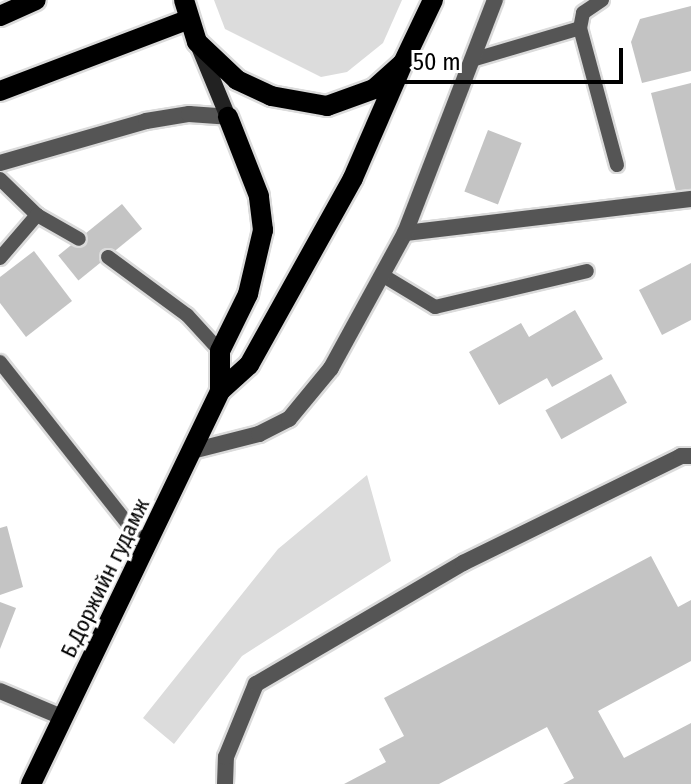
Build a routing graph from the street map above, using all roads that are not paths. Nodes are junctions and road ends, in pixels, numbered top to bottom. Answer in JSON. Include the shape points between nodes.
{"nodes":[{"id":1,"x":36,"y":0,"type":"edge"},
{"id":2,"x":433,"y":0,"type":"edge"},
{"id":3,"x":495,"y":0,"type":"edge"},
{"id":4,"x":602,"y":0,"type":"edge"},
{"id":5,"x":186,"y":10,"type":"edge"},
{"id":6,"x":0,"y":16,"type":"edge"},
{"id":7,"x":580,"y":28,"type":"junction"},
{"id":8,"x":197,"y":42,"type":"junction"},
{"id":9,"x":475,"y":59,"type":"junction"},
{"id":10,"x":403,"y":63,"type":"junction"},
{"id":11,"x":0,"y":91,"type":"edge"},
{"id":12,"x":228,"y":117,"type":"junction"},
{"id":13,"x":0,"y":163,"type":"edge"},
{"id":14,"x":617,"y":165,"type":"dead end"},
{"id":15,"x":0,"y":179,"type":"edge"},
{"id":16,"x":691,"y":199,"type":"edge"},
{"id":17,"x":37,"y":215,"type":"junction"},
{"id":18,"x":405,"y":233,"type":"junction"},
{"id":19,"x":79,"y":239,"type":"dead end"},
{"id":20,"x":108,"y":257,"type":"dead end"},
{"id":21,"x":0,"y":258,"type":"edge"},
{"id":22,"x":587,"y":271,"type":"dead end"},
{"id":23,"x":382,"y":275,"type":"junction"},
{"id":24,"x":220,"y":351,"type":"junction"},
{"id":25,"x":0,"y":362,"type":"edge"},
{"id":26,"x":220,"y":391,"type":"junction"},
{"id":27,"x":192,"y":451,"type":"junction"},
{"id":28,"x":691,"y":456,"type":"edge"},
{"id":29,"x":147,"y":548,"type":"junction"},
{"id":30,"x":0,"y":691,"type":"edge"},
{"id":31,"x":64,"y":718,"type":"junction"},
{"id":32,"x":31,"y":784,"type":"edge"},
{"id":33,"x":225,"y":784,"type":"edge"}],
"edges":[{"from":1,"to":6,"type":"main road"},
{"from":2,"to":10,"type":"main road"},
{"from":3,"to":9,"type":"street"},
{"from":4,"to":7,"type":"lane","via":[[583,13]]},
{"from":5,"to":8,"type":"main road"},
{"from":5,"to":11,"type":"main road"},
{"from":7,"to":9,"type":"lane"},
{"from":7,"to":14,"type":"lane"},
{"from":8,"to":10,"type":"main road","via":[[214,62],[254,90],[327,106],[374,89]]},
{"from":8,"to":12,"type":"main road"},
{"from":9,"to":18,"type":"street"},
{"from":10,"to":26,"type":"main road","via":[[353,178],[279,312],[249,365]]},
{"from":12,"to":13,"type":"street","via":[[189,114],[146,121]]},
{"from":12,"to":24,"type":"main road","via":[[259,196],[263,230],[248,294]]},
{"from":15,"to":17,"type":"lane"},
{"from":16,"to":18,"type":"street"},
{"from":17,"to":19,"type":"lane"},
{"from":17,"to":21,"type":"lane"},
{"from":18,"to":23,"type":"street"},
{"from":20,"to":24,"type":"lane","via":[[187,315]]},
{"from":22,"to":23,"type":"lane","via":[[435,307]]},
{"from":23,"to":27,"type":"street","via":[[331,368],[289,419],[259,434]]},
{"from":24,"to":26,"type":"main road"},
{"from":25,"to":29,"type":"lane"},
{"from":26,"to":27,"type":"main road","name":"Б.Доржийн гудамж"},
{"from":27,"to":29,"type":"main road","name":"Б.Доржийн гудамж"},
{"from":28,"to":33,"type":"street","via":[[681,456],[463,563],[256,684],[226,757]]},
{"from":29,"to":31,"type":"main road","name":"Б.Доржийн гудамж"},
{"from":30,"to":31,"type":"street"},
{"from":31,"to":32,"type":"main road","name":"Б.Доржийн гудамж"}]}
